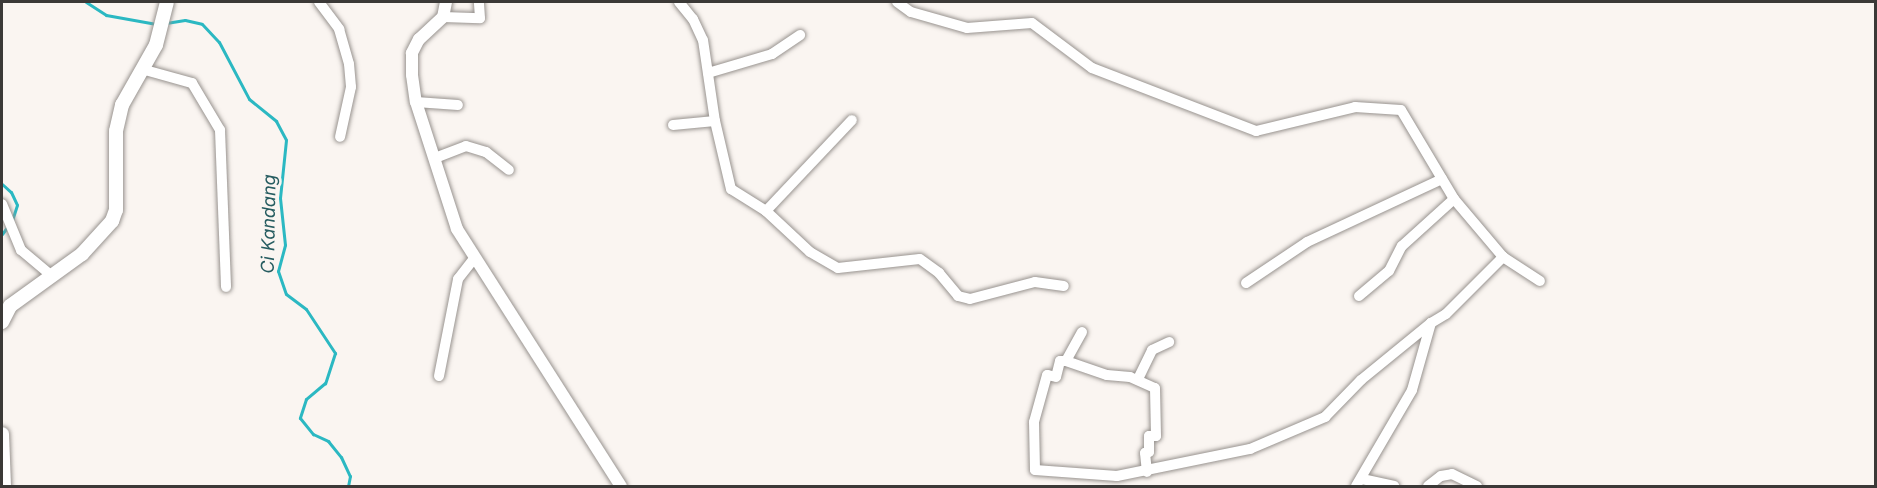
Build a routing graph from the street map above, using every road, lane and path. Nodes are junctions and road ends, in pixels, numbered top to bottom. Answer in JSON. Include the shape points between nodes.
{"nodes":[{"id":1,"x":319,"y":2,"type":"edge"},
{"id":2,"x":446,"y":2,"type":"edge"},
{"id":3,"x":479,"y":2,"type":"edge"},
{"id":4,"x":679,"y":2,"type":"edge"},
{"id":5,"x":897,"y":2,"type":"edge"},
{"id":6,"x":166,"y":4,"type":"edge"},
{"id":7,"x":439,"y":21,"type":"junction"},
{"id":8,"x":800,"y":34,"type":"dead end"},
{"id":9,"x":145,"y":70,"type":"junction"},
{"id":10,"x":708,"y":74,"type":"junction"},
{"id":11,"x":416,"y":102,"type":"junction"},
{"id":12,"x":458,"y":105,"type":"dead end"},
{"id":13,"x":852,"y":120,"type":"dead end"},
{"id":14,"x":715,"y":121,"type":"junction"},
{"id":15,"x":673,"y":125,"type":"dead end"},
{"id":16,"x":340,"y":138,"type":"dead end"},
{"id":17,"x":435,"y":158,"type":"junction"},
{"id":18,"x":509,"y":170,"type":"dead end"},
{"id":19,"x":1442,"y":179,"type":"junction"},
{"id":20,"x":1455,"y":199,"type":"junction"},
{"id":21,"x":2,"y":204,"type":"edge"},
{"id":22,"x":766,"y":211,"type":"junction"},
{"id":23,"x":1503,"y":257,"type":"junction"},
{"id":24,"x":474,"y":260,"type":"junction"},
{"id":25,"x":52,"y":276,"type":"junction"},
{"id":26,"x":1540,"y":281,"type":"dead end"},
{"id":27,"x":1246,"y":284,"type":"dead end"},
{"id":28,"x":1064,"y":286,"type":"dead end"},
{"id":29,"x":226,"y":287,"type":"dead end"},
{"id":30,"x":1359,"y":296,"type":"dead end"},
{"id":31,"x":6,"y":303,"type":"edge"},
{"id":32,"x":2,"y":322,"type":"edge"},
{"id":33,"x":1431,"y":323,"type":"junction"},
{"id":34,"x":1082,"y":332,"type":"dead end"},
{"id":35,"x":1169,"y":342,"type":"dead end"},
{"id":36,"x":1066,"y":361,"type":"junction"},
{"id":37,"x":439,"y":376,"type":"dead end"},
{"id":38,"x":1138,"y":379,"type":"junction"},
{"id":39,"x":2,"y":434,"type":"edge"},
{"id":40,"x":1148,"y":472,"type":"junction"},
{"id":41,"x":1359,"y":483,"type":"edge"},
{"id":42,"x":4,"y":486,"type":"edge"},
{"id":43,"x":621,"y":486,"type":"edge"},
{"id":44,"x":1394,"y":486,"type":"edge"},
{"id":45,"x":1428,"y":486,"type":"edge"},
{"id":46,"x":1477,"y":486,"type":"edge"}],
"edges":[{"from":1,"to":16,"type":"street","via":[[339,29],[349,64],[351,87]]},
{"from":2,"to":7,"type":"street"},
{"from":3,"to":7,"type":"street","via":[[480,18]]},
{"from":4,"to":10,"type":"street","via":[[702,36]]},
{"from":5,"to":19,"type":"street","via":[[911,12],[967,28],[1032,23],[1092,68],[1256,131],[1354,106],[1401,110]]},
{"from":6,"to":9,"type":"main road","via":[[163,27]]},
{"from":7,"to":11,"type":"street","via":[[419,39],[412,53]]},
{"from":8,"to":10,"type":"street","via":[[772,54]]},
{"from":9,"to":25,"type":"main road","via":[[122,105],[116,131],[116,210],[112,221],[82,254]]},
{"from":9,"to":29,"type":"street","via":[[192,83],[220,130]]},
{"from":10,"to":14,"type":"street"},
{"from":11,"to":12,"type":"street"},
{"from":11,"to":17,"type":"street"},
{"from":13,"to":22,"type":"street"},
{"from":14,"to":15,"type":"street"},
{"from":14,"to":22,"type":"street","via":[[731,189]]},
{"from":17,"to":18,"type":"street","via":[[466,146],[486,152]]},
{"from":17,"to":24,"type":"street","via":[[458,229]]},
{"from":19,"to":20,"type":"street"},
{"from":19,"to":27,"type":"street","via":[[1307,242]]},
{"from":20,"to":23,"type":"street"},
{"from":20,"to":30,"type":"street","via":[[1402,246],[1389,271]]},
{"from":21,"to":25,"type":"street","via":[[21,250]]},
{"from":22,"to":28,"type":"street","via":[[810,252],[838,268],[920,260],[939,273],[958,296],[970,299],[1035,282]]},
{"from":23,"to":26,"type":"street"},
{"from":23,"to":33,"type":"street","via":[[1446,314]]},
{"from":24,"to":37,"type":"street","via":[[458,279]]},
{"from":24,"to":43,"type":"street"},
{"from":25,"to":31,"type":"main road"},
{"from":31,"to":32,"type":"main road"},
{"from":33,"to":40,"type":"street","via":[[1361,380],[1338,407],[1312,425],[1250,449]]},
{"from":33,"to":41,"type":"street","via":[[1412,390],[1369,459]]},
{"from":34,"to":36,"type":"street"},
{"from":35,"to":38,"type":"street","via":[[1152,350]]},
{"from":36,"to":38,"type":"street","via":[[1107,375]]},
{"from":36,"to":40,"type":"street","via":[[1060,361],[1056,377],[1047,375],[1034,423],[1035,470],[1117,476]]},
{"from":38,"to":40,"type":"street","via":[[1155,388],[1156,436],[1149,436],[1149,452],[1145,453]]},
{"from":39,"to":42,"type":"main road"},
{"from":41,"to":44,"type":"street"},
{"from":45,"to":46,"type":"street","via":[[1441,476],[1452,474]]}]}
